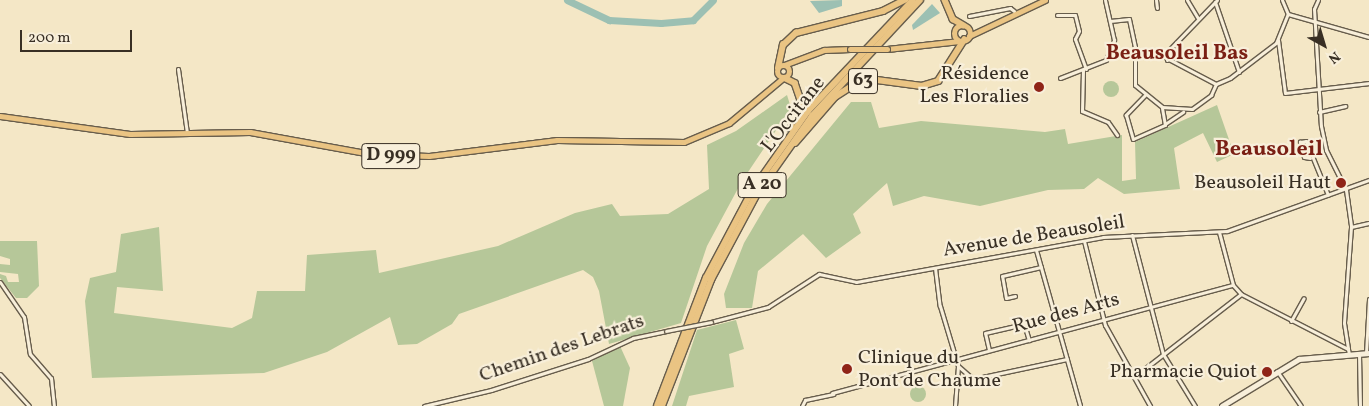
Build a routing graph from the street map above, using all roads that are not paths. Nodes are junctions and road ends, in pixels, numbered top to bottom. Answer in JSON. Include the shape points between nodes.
{"nodes":[{"id":1,"x":905,"y":0,"type":"edge"},
{"id":2,"x":913,"y":0,"type":"edge"},
{"id":3,"x":920,"y":0,"type":"edge"},
{"id":4,"x":945,"y":0,"type":"edge"},
{"id":5,"x":1045,"y":0,"type":"edge"},
{"id":6,"x":1105,"y":0,"type":"edge"},
{"id":7,"x":1156,"y":0,"type":"edge"},
{"id":8,"x":1187,"y":0,"type":"edge"},
{"id":9,"x":1282,"y":0,"type":"edge"},
{"id":10,"x":1216,"y":1,"type":"edge"},
{"id":11,"x":1315,"y":1,"type":"edge"},
{"id":12,"x":1156,"y":8,"type":"dead end"},
{"id":13,"x":1014,"y":11,"type":"junction"},
{"id":14,"x":1288,"y":14,"type":"junction"},
{"id":15,"x":1057,"y":15,"type":"dead end"},
{"id":16,"x":969,"y":16,"type":"dead end"},
{"id":17,"x":1198,"y":18,"type":"junction"},
{"id":18,"x":1110,"y":21,"type":"junction"},
{"id":19,"x":1314,"y":23,"type":"junction"},
{"id":20,"x":964,"y":26,"type":"junction"},
{"id":21,"x":981,"y":28,"type":"junction"},
{"id":22,"x":954,"y":32,"type":"junction"},
{"id":23,"x":1369,"y":37,"type":"edge"},
{"id":24,"x":964,"y":39,"type":"junction"},
{"id":25,"x":1278,"y":40,"type":"junction"},
{"id":26,"x":943,"y":44,"type":"junction"},
{"id":27,"x":1111,"y":51,"type":"junction"},
{"id":28,"x":1170,"y":51,"type":"junction"},
{"id":29,"x":1135,"y":52,"type":"junction"},
{"id":30,"x":1160,"y":54,"type":"junction"},
{"id":31,"x":804,"y":58,"type":"junction"},
{"id":32,"x":1167,"y":60,"type":"junction"},
{"id":33,"x":779,"y":68,"type":"junction"},
{"id":34,"x":178,"y":69,"type":"dead end"},
{"id":35,"x":1085,"y":70,"type":"junction"},
{"id":36,"x":790,"y":72,"type":"junction"},
{"id":37,"x":1239,"y":72,"type":"junction"},
{"id":38,"x":784,"y":78,"type":"junction"},
{"id":39,"x":1060,"y":78,"type":"dead end"},
{"id":40,"x":1369,"y":83,"type":"edge"},
{"id":41,"x":1216,"y":84,"type":"junction"},
{"id":42,"x":767,"y":89,"type":"junction"},
{"id":43,"x":1317,"y":91,"type":"junction"},
{"id":44,"x":1146,"y":95,"type":"junction"},
{"id":45,"x":1345,"y":106,"type":"dead end"},
{"id":46,"x":1162,"y":107,"type":"junction"},
{"id":47,"x":1183,"y":112,"type":"junction"},
{"id":48,"x":1320,"y":112,"type":"junction"},
{"id":49,"x":0,"y":116,"type":"edge"},
{"id":50,"x":1165,"y":125,"type":"junction"},
{"id":51,"x":187,"y":133,"type":"junction"},
{"id":52,"x":1118,"y":135,"type":"dead end"},
{"id":53,"x":1310,"y":158,"type":"junction"},
{"id":54,"x":772,"y":165,"type":"junction"},
{"id":55,"x":1369,"y":180,"type":"edge"},
{"id":56,"x":1346,"y":190,"type":"junction"},
{"id":57,"x":1328,"y":195,"type":"junction"},
{"id":58,"x":1369,"y":223,"type":"edge"},
{"id":59,"x":1351,"y":227,"type":"junction"},
{"id":60,"x":1219,"y":232,"type":"junction"},
{"id":61,"x":1132,"y":235,"type":"junction"},
{"id":62,"x":1084,"y":240,"type":"junction"},
{"id":63,"x":1036,"y":250,"type":"junction"},
{"id":64,"x":1040,"y":267,"type":"junction"},
{"id":65,"x":935,"y":268,"type":"junction"},
{"id":66,"x":0,"y":282,"type":"edge"},
{"id":67,"x":1233,"y":285,"type":"junction"},
{"id":68,"x":1240,"y":294,"type":"junction"},
{"id":69,"x":1015,"y":296,"type":"dead end"},
{"id":70,"x":1304,"y":298,"type":"dead end"},
{"id":71,"x":1369,"y":299,"type":"edge"},
{"id":72,"x":1151,"y":306,"type":"junction"},
{"id":73,"x":1103,"y":319,"type":"junction"},
{"id":74,"x":1291,"y":321,"type":"junction"},
{"id":75,"x":711,"y":322,"type":"joint"},
{"id":76,"x":1059,"y":332,"type":"junction"},
{"id":77,"x":1029,"y":340,"type":"junction"},
{"id":78,"x":989,"y":350,"type":"junction"},
{"id":79,"x":1349,"y":352,"type":"junction"},
{"id":80,"x":1368,"y":353,"type":"edge"},
{"id":81,"x":1163,"y":354,"type":"junction"},
{"id":82,"x":1359,"y":354,"type":"junction"},
{"id":83,"x":1066,"y":358,"type":"junction"},
{"id":84,"x":956,"y":360,"type":"junction"},
{"id":85,"x":958,"y":366,"type":"junction"},
{"id":86,"x":1277,"y":371,"type":"junction"},
{"id":87,"x":0,"y":374,"type":"edge"},
{"id":88,"x":1134,"y":377,"type":"junction"},
{"id":89,"x":29,"y":406,"type":"edge"},
{"id":90,"x":54,"y":406,"type":"edge"},
{"id":91,"x":424,"y":406,"type":"edge"},
{"id":92,"x":656,"y":406,"type":"edge"},
{"id":93,"x":662,"y":406,"type":"edge"},
{"id":94,"x":802,"y":406,"type":"edge"},
{"id":95,"x":955,"y":406,"type":"edge"},
{"id":96,"x":1080,"y":406,"type":"edge"},
{"id":97,"x":1150,"y":406,"type":"edge"},
{"id":98,"x":1195,"y":406,"type":"edge"},
{"id":99,"x":1222,"y":406,"type":"edge"},
{"id":100,"x":1301,"y":406,"type":"edge"},
{"id":101,"x":1360,"y":406,"type":"edge"}],
"edges":[{"from":1,"to":33,"type":"highway","via":[[883,11],[796,33],[783,45]]},
{"from":2,"to":54,"type":"highway","name":"L'Occitane","number":"A 20","via":[[831,84]]},
{"from":3,"to":54,"type":"highway","name":"L'Occitane","number":"A 20","via":[[835,88]]},
{"from":4,"to":20,"type":"highway","via":[[953,19]]},
{"from":5,"to":13,"type":"main road"},
{"from":6,"to":18,"type":"street"},
{"from":7,"to":12,"type":"street"},
{"from":8,"to":17,"type":"street"},
{"from":9,"to":14,"type":"street"},
{"from":10,"to":17,"type":"street"},
{"from":10,"to":37,"type":"street"},
{"from":11,"to":19,"type":"street"},
{"from":13,"to":16,"type":"street","via":[[1010,8]]},
{"from":13,"to":21,"type":"main road"},
{"from":14,"to":19,"type":"street"},
{"from":14,"to":25,"type":"street"},
{"from":15,"to":35,"type":"street","via":[[1075,15],[1079,31],[1075,39]]},
{"from":17,"to":28,"type":"street"},
{"from":18,"to":27,"type":"street"},
{"from":18,"to":29,"type":"street","via":[[1129,19]]},
{"from":19,"to":23,"type":"street"},
{"from":19,"to":43,"type":"street"},
{"from":20,"to":21,"type":"main road"},
{"from":20,"to":22,"type":"main road"},
{"from":20,"to":24,"type":"main road"},
{"from":21,"to":24,"type":"main road"},
{"from":22,"to":24,"type":"main road"},
{"from":22,"to":26,"type":"main road"},
{"from":24,"to":26,"type":"main road"},
{"from":24,"to":54,"type":"highway","number":"63","via":[[949,70],[934,83],[917,86],[877,80],[843,90]]},
{"from":25,"to":37,"type":"street"},
{"from":25,"to":43,"type":"street","via":[[1285,93]]},
{"from":26,"to":31,"type":"main road","bridge":true,"via":[[824,50]]},
{"from":27,"to":29,"type":"street"},
{"from":27,"to":35,"type":"street","via":[[1104,63]]},
{"from":28,"to":30,"type":"street"},
{"from":28,"to":32,"type":"street"},
{"from":29,"to":30,"type":"street"},
{"from":29,"to":44,"type":"street","via":[[1135,86]]},
{"from":30,"to":32,"type":"street"},
{"from":31,"to":33,"type":"main road"},
{"from":31,"to":36,"type":"main road"},
{"from":32,"to":41,"type":"street"},
{"from":33,"to":36,"type":"main road"},
{"from":33,"to":38,"type":"main road"},
{"from":33,"to":42,"type":"main road","number":"D 999"},
{"from":34,"to":51,"type":"street"},
{"from":35,"to":39,"type":"street"},
{"from":35,"to":52,"type":"street","via":[[1082,111],[1108,122]]},
{"from":36,"to":38,"type":"main road"},
{"from":37,"to":41,"type":"street"},
{"from":38,"to":42,"type":"main road","number":"D 999"},
{"from":38,"to":54,"type":"highway","via":[[797,87],[800,108]]},
{"from":40,"to":43,"type":"street"},
{"from":41,"to":47,"type":"street","via":[[1205,101]]},
{"from":42,"to":51,"type":"main road","number":"D 999","via":[[725,126],[695,139],[665,144],[557,140],[404,157],[256,132]]},
{"from":43,"to":48,"type":"street"},
{"from":44,"to":46,"type":"street"},
{"from":44,"to":50,"type":"street","via":[[1126,115],[1131,139]]},
{"from":45,"to":48,"type":"street"},
{"from":46,"to":47,"type":"street"},
{"from":46,"to":50,"type":"street"},
{"from":47,"to":50,"type":"street"},
{"from":48,"to":56,"type":"street","via":[[1326,150]]},
{"from":49,"to":51,"type":"main road","number":"D 999","via":[[126,134]]},
{"from":53,"to":53,"type":"street","via":[[1306,141],[1300,142],[1304,156]]},
{"from":53,"to":57,"type":"street"},
{"from":54,"to":92,"type":"highway","name":"L'Occitane","number":"A 20","via":[[706,278]]},
{"from":54,"to":93,"type":"highway","name":"L'Occitane","number":"A 20","via":[[711,280]]},
{"from":55,"to":56,"type":"street","name":"Avenue de Beausoleil"},
{"from":56,"to":57,"type":"street","name":"Avenue de Beausoleil"},
{"from":56,"to":59,"type":"street"},
{"from":57,"to":60,"type":"street","name":"Avenue de Beausoleil"},
{"from":58,"to":59,"type":"street"},
{"from":59,"to":79,"type":"street","via":[[1344,323]]},
{"from":60,"to":61,"type":"street","name":"Avenue de Beausoleil"},
{"from":60,"to":67,"type":"street"},
{"from":61,"to":62,"type":"street","name":"Avenue de Beausoleil"},
{"from":61,"to":72,"type":"street"},
{"from":62,"to":63,"type":"street","name":"Avenue de Beausoleil"},
{"from":62,"to":73,"type":"street"},
{"from":63,"to":64,"type":"street"},
{"from":63,"to":65,"type":"street","name":"Avenue de Beausoleil"},
{"from":64,"to":69,"type":"street","via":[[1002,276],[1006,298]]},
{"from":64,"to":76,"type":"street"},
{"from":65,"to":75,"type":"street","name":"Avenue de Beausoleil","via":[[856,282],[820,274],[768,307]]},
{"from":65,"to":84,"type":"street"},
{"from":66,"to":90,"type":"street","via":[[24,317],[30,354],[51,378]]},
{"from":67,"to":68,"type":"street"},
{"from":67,"to":72,"type":"street","name":"Rue des Arts"},
{"from":68,"to":74,"type":"street"},
{"from":68,"to":81,"type":"street"},
{"from":70,"to":74,"type":"street"},
{"from":71,"to":80,"type":"street"},
{"from":72,"to":73,"type":"street","name":"Rue des Arts"},
{"from":72,"to":81,"type":"street"},
{"from":73,"to":76,"type":"street","name":"Rue des Arts"},
{"from":73,"to":88,"type":"street"},
{"from":74,"to":79,"type":"street"},
{"from":75,"to":91,"type":"street","name":"Chemin des Lebrats","bridge":true,"via":[[633,338],[588,359],[491,390]]},
{"from":76,"to":77,"type":"street","name":"Rue des Arts"},
{"from":76,"to":83,"type":"street"},
{"from":77,"to":78,"type":"street","name":"Rue des Arts"},
{"from":77,"to":78,"type":"street","via":[[1024,324],[985,333]]},
{"from":78,"to":84,"type":"street","name":"Rue des Arts"},
{"from":79,"to":82,"type":"street"},
{"from":79,"to":86,"type":"street","via":[[1300,359]]},
{"from":80,"to":82,"type":"street"},
{"from":81,"to":88,"type":"street"},
{"from":81,"to":98,"type":"street"},
{"from":82,"to":101,"type":"street"},
{"from":83,"to":85,"type":"street","via":[[973,379]]},
{"from":83,"to":96,"type":"street"},
{"from":84,"to":85,"type":"street"},
{"from":84,"to":94,"type":"street","name":"Rue des Arts","via":[[805,400]]},
{"from":85,"to":95,"type":"street"},
{"from":86,"to":99,"type":"street"},
{"from":86,"to":100,"type":"street"},
{"from":87,"to":89,"type":"street"},
{"from":88,"to":97,"type":"street"}]}
